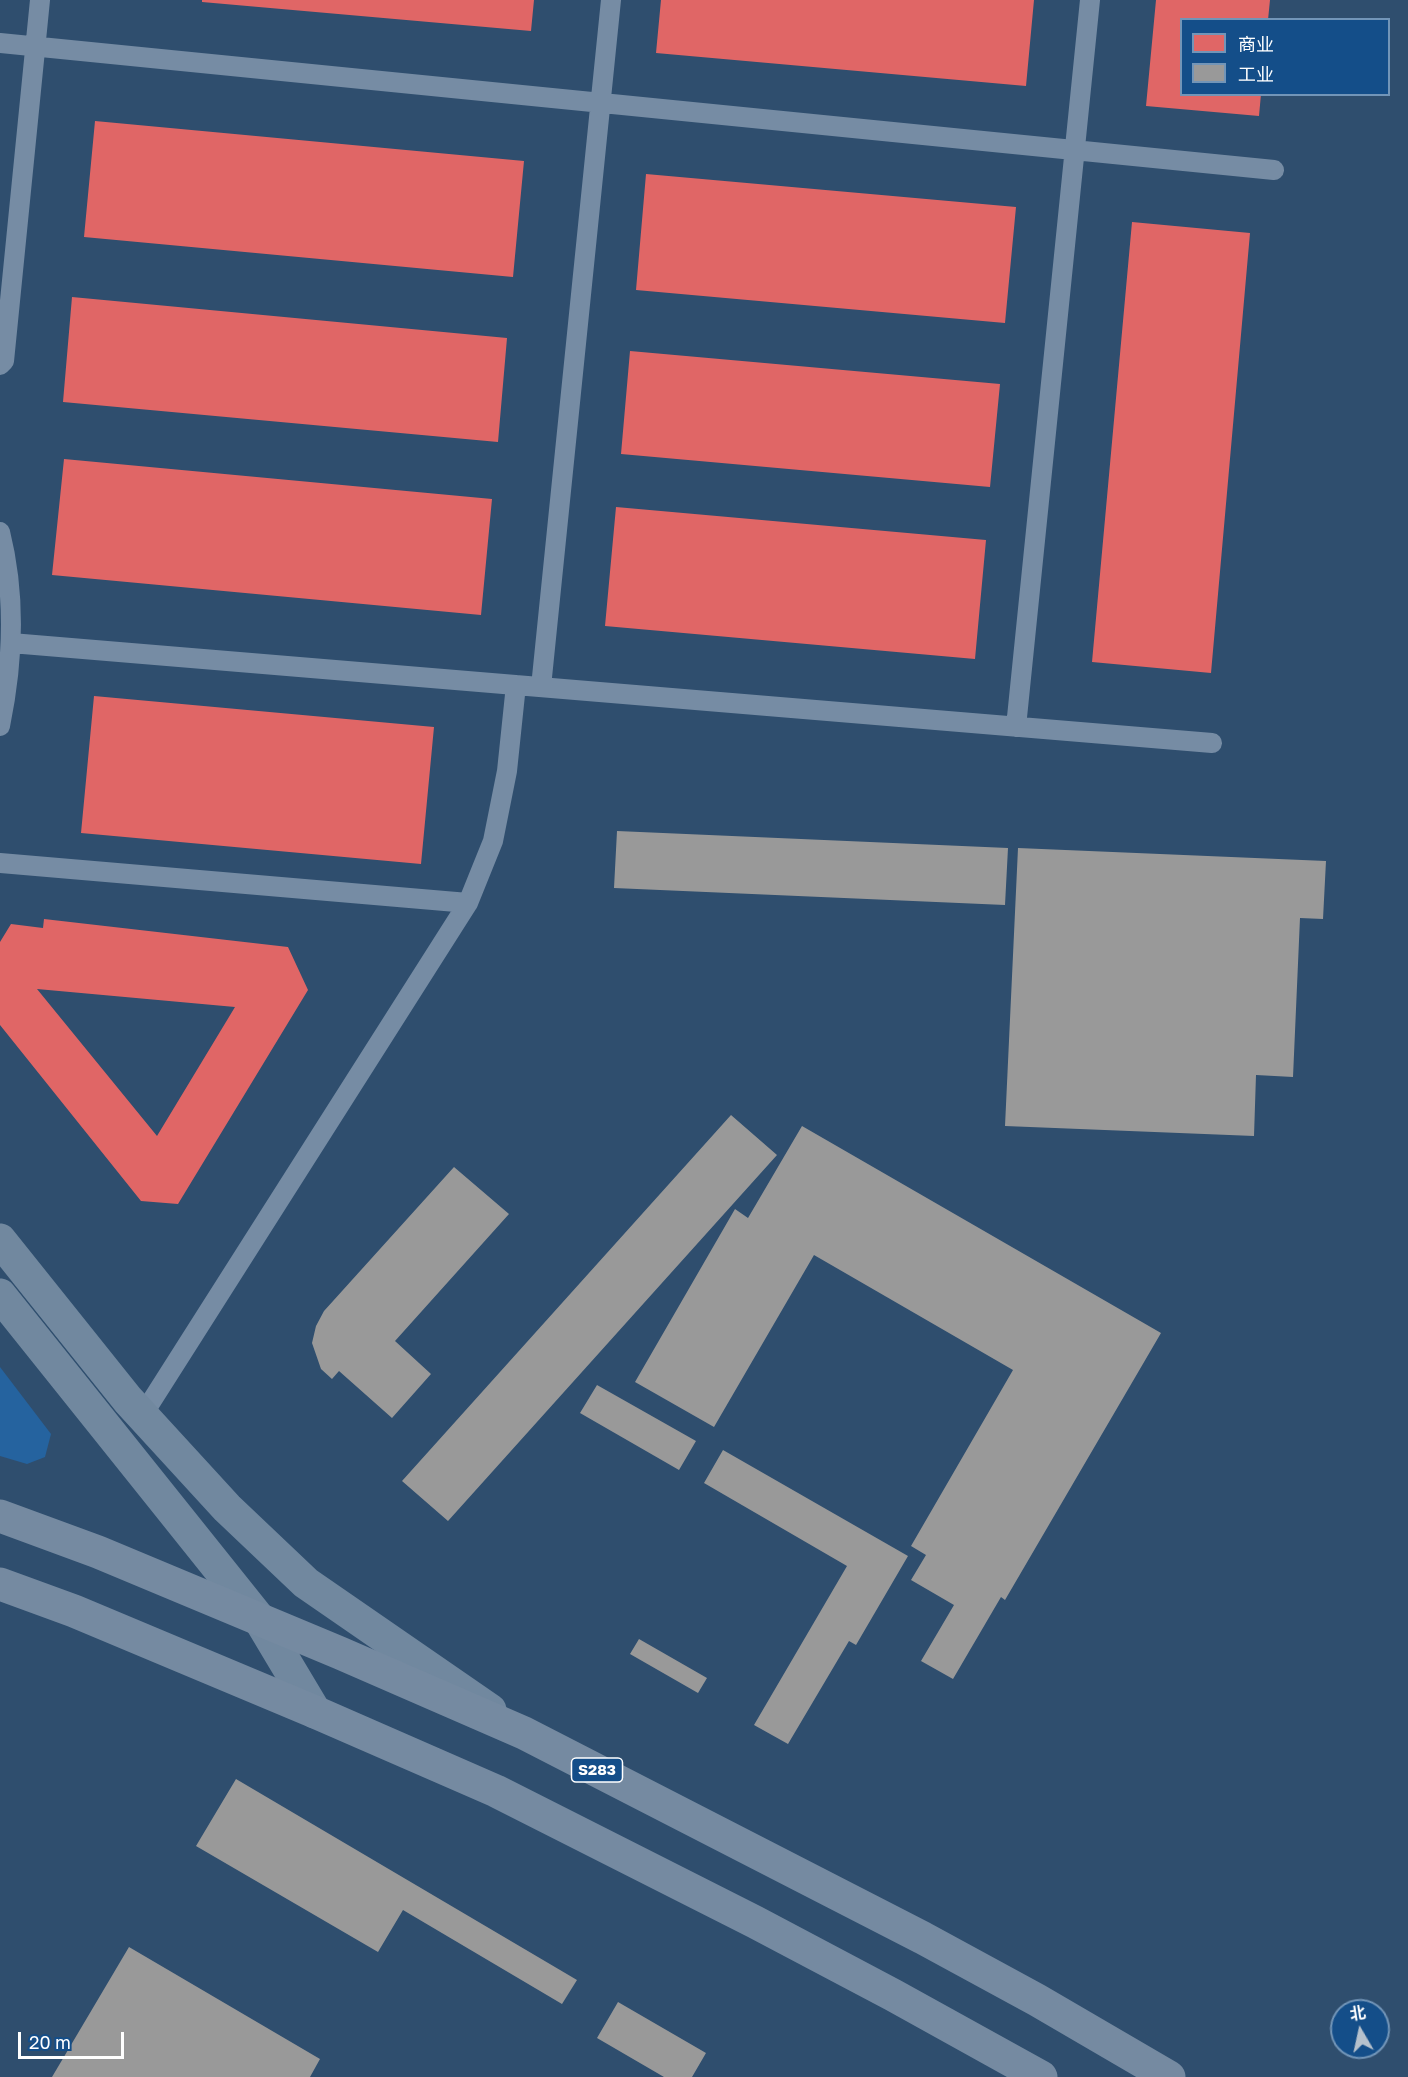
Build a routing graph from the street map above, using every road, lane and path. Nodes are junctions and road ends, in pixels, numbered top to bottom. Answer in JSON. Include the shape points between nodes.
{"nodes":[{"id":1,"x":40,"y":0,"type":"edge"},
{"id":2,"x":611,"y":0,"type":"edge"},
{"id":3,"x":1090,"y":0,"type":"edge"},
{"id":4,"x":0,"y":43,"type":"edge"},
{"id":5,"x":35,"y":47,"type":"junction"},
{"id":6,"x":600,"y":103,"type":"junction"},
{"id":7,"x":1075,"y":150,"type":"junction"},
{"id":8,"x":1274,"y":170,"type":"dead end"},
{"id":9,"x":0,"y":365,"type":"edge"},
{"id":10,"x":0,"y":532,"type":"edge"},
{"id":11,"x":11,"y":643,"type":"junction"},
{"id":12,"x":516,"y":685,"type":"junction"},
{"id":13,"x":541,"y":687,"type":"junction"},
{"id":14,"x":0,"y":726,"type":"edge"},
{"id":15,"x":1016,"y":727,"type":"junction"},
{"id":16,"x":1212,"y":743,"type":"dead end"},
{"id":17,"x":0,"y":863,"type":"edge"},
{"id":18,"x":468,"y":903,"type":"junction"},
{"id":19,"x":0,"y":1240,"type":"edge"},
{"id":20,"x":0,"y":1295,"type":"edge"},
{"id":21,"x":142,"y":1416,"type":"junction"},
{"id":22,"x":0,"y":1516,"type":"edge"},
{"id":23,"x":0,"y":1584,"type":"edge"},
{"id":24,"x":260,"y":1620,"type":"junction"},
{"id":25,"x":315,"y":1712,"type":"junction"},
{"id":26,"x":524,"y":1733,"type":"junction"},
{"id":27,"x":1041,"y":2077,"type":"edge"},
{"id":28,"x":1169,"y":2077,"type":"edge"}],
"edges":[{"from":1,"to":5,"type":"lane"},
{"from":2,"to":6,"type":"lane"},
{"from":3,"to":7,"type":"lane"},
{"from":4,"to":5,"type":"lane"},
{"from":5,"to":6,"type":"lane"},
{"from":5,"to":9,"type":"lane","via":[[4,361]]},
{"from":6,"to":7,"type":"lane"},
{"from":6,"to":13,"type":"lane"},
{"from":7,"to":8,"type":"lane"},
{"from":7,"to":15,"type":"lane"},
{"from":10,"to":11,"type":"lane","via":[[10,594]]},
{"from":11,"to":12,"type":"lane"},
{"from":11,"to":14,"type":"lane"},
{"from":12,"to":13,"type":"lane"},
{"from":12,"to":18,"type":"lane","via":[[507,771],[493,841]]},
{"from":13,"to":15,"type":"lane"},
{"from":15,"to":16,"type":"lane"},
{"from":17,"to":18,"type":"lane"},
{"from":18,"to":21,"type":"lane"},
{"from":19,"to":21,"type":"main road"},
{"from":20,"to":24,"type":"main road"},
{"from":21,"to":26,"type":"main road","via":[[227,1508],[306,1583]]},
{"from":22,"to":24,"type":"main road","number":"S283"},
{"from":23,"to":25,"type":"main road"},
{"from":24,"to":25,"type":"main road"},
{"from":24,"to":26,"type":"main road","number":"S283"},
{"from":25,"to":27,"type":"main road","via":[[496,1791],[808,1950]]},
{"from":26,"to":28,"type":"main road","number":"S283","via":[[923,1938]]}]}
